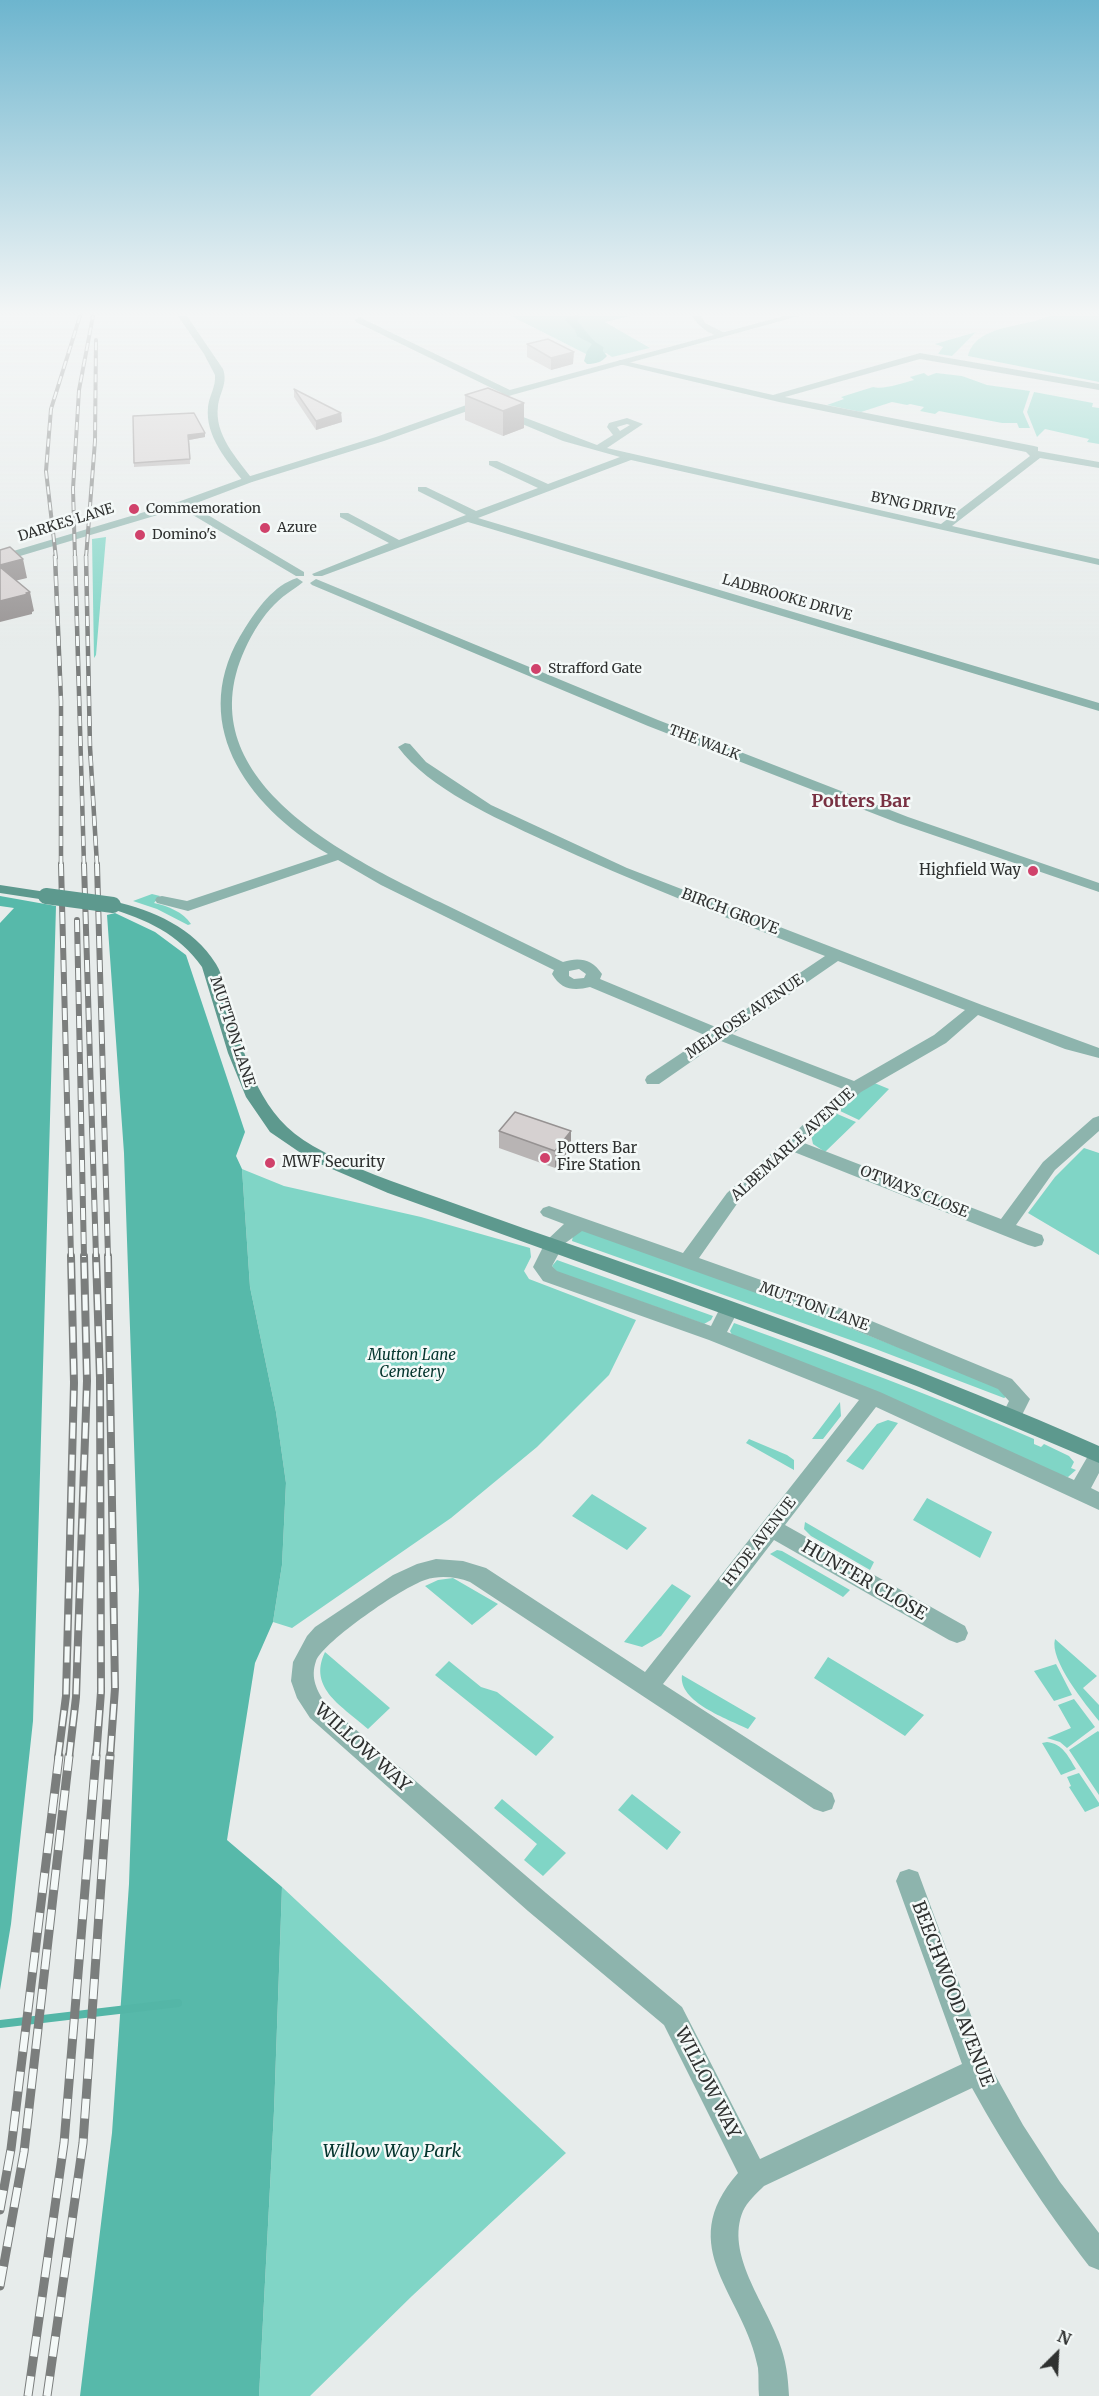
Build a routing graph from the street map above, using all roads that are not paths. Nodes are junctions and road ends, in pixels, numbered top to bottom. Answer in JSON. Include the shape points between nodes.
{"nodes":[{"id":1,"x":215,"y":428,"type":"edge"},
{"id":2,"x":411,"y":428,"type":"edge"},
{"id":3,"x":539,"y":428,"type":"edge"},
{"id":4,"x":918,"y":428,"type":"edge"},
{"id":5,"x":618,"y":436,"type":"dead end"},
{"id":6,"x":598,"y":449,"type":"junction"},
{"id":7,"x":1038,"y":453,"type":"junction"},
{"id":8,"x":630,"y":457,"type":"junction"},
{"id":9,"x":493,"y":463,"type":"dead end"},
{"id":10,"x":1099,"y":465,"type":"edge"},
{"id":11,"x":248,"y":480,"type":"junction"},
{"id":12,"x":547,"y":488,"type":"junction"},
{"id":13,"x":422,"y":489,"type":"dead end"},
{"id":14,"x":182,"y":504,"type":"junction"},
{"id":15,"x":344,"y":515,"type":"dead end"},
{"id":16,"x":471,"y":517,"type":"junction"},
{"id":17,"x":943,"y":528,"type":"junction"},
{"id":18,"x":399,"y":544,"type":"junction"},
{"id":19,"x":0,"y":559,"type":"edge"},
{"id":20,"x":1099,"y":562,"type":"edge"},
{"id":21,"x":298,"y":578,"type":"junction"},
{"id":22,"x":317,"y":579,"type":"junction"},
{"id":23,"x":1099,"y":707,"type":"edge"},
{"id":24,"x":405,"y":747,"type":"dead end"},
{"id":25,"x":337,"y":856,"type":"junction"},
{"id":26,"x":1099,"y":888,"type":"edge"},
{"id":27,"x":0,"y":889,"type":"edge"},
{"id":28,"x":162,"y":900,"type":"dead end"},
{"id":29,"x":188,"y":906,"type":"junction"},
{"id":30,"x":197,"y":922,"type":"dead end"},
{"id":31,"x":838,"y":954,"type":"junction"},
{"id":32,"x":976,"y":1009,"type":"junction"},
{"id":33,"x":717,"y":1034,"type":"junction"},
{"id":34,"x":1099,"y":1053,"type":"edge"},
{"id":35,"x":653,"y":1080,"type":"dead end"},
{"id":36,"x":855,"y":1088,"type":"junction"},
{"id":37,"x":1099,"y":1122,"type":"edge"},
{"id":38,"x":793,"y":1145,"type":"junction"},
{"id":39,"x":549,"y":1212,"type":"dead end"},
{"id":40,"x":583,"y":1224,"type":"junction"},
{"id":41,"x":1004,"y":1228,"type":"junction"},
{"id":42,"x":1035,"y":1240,"type":"dead end"},
{"id":43,"x":554,"y":1246,"type":"junction"},
{"id":44,"x":687,"y":1261,"type":"junction"},
{"id":45,"x":729,"y":1309,"type":"junction"},
{"id":46,"x":716,"y":1335,"type":"junction"},
{"id":47,"x":873,"y":1397,"type":"junction"},
{"id":48,"x":1012,"y":1415,"type":"junction"},
{"id":49,"x":1099,"y":1455,"type":"edge"},
{"id":50,"x":1078,"y":1491,"type":"junction"},
{"id":51,"x":1099,"y":1501,"type":"edge"},
{"id":52,"x":771,"y":1528,"type":"junction"},
{"id":53,"x":957,"y":1634,"type":"dead end"},
{"id":54,"x":647,"y":1687,"type":"junction"},
{"id":55,"x":823,"y":1801,"type":"dead end"},
{"id":56,"x":909,"y":1881,"type":"dead end"},
{"id":57,"x":978,"y":2071,"type":"junction"},
{"id":58,"x":754,"y":2176,"type":"junction"},
{"id":59,"x":1099,"y":2256,"type":"edge"},
{"id":60,"x":774,"y":2396,"type":"edge"}],
"edges":[{"from":1,"to":11,"type":"street"},
{"from":2,"to":11,"type":"street","name":"DARKES LANE"},
{"from":3,"to":6,"type":"street","name":"BYNG DRIVE"},
{"from":4,"to":7,"type":"street"},
{"from":5,"to":6,"type":"street"},
{"from":6,"to":8,"type":"street","name":"BYNG DRIVE"},
{"from":7,"to":10,"type":"street"},
{"from":7,"to":17,"type":"street"},
{"from":8,"to":12,"type":"street"},
{"from":8,"to":17,"type":"street","name":"BYNG DRIVE"},
{"from":9,"to":12,"type":"street"},
{"from":11,"to":14,"type":"street","name":"DARKES LANE"},
{"from":12,"to":16,"type":"street"},
{"from":13,"to":16,"type":"street","name":"LADBROOKE DRIVE"},
{"from":14,"to":19,"type":"street","name":"DARKES LANE"},
{"from":14,"to":21,"type":"street"},
{"from":15,"to":18,"type":"street"},
{"from":16,"to":18,"type":"street"},
{"from":16,"to":23,"type":"street","name":"LADBROOKE DRIVE"},
{"from":17,"to":20,"type":"street","name":"BYNG DRIVE"},
{"from":18,"to":22,"type":"street"},
{"from":21,"to":22,"type":"street","via":[[306,585]]},
{"from":21,"to":25,"type":"street","via":[[279,594],[243,639],[228,677],[227,715],[236,752],[252,781],[278,808]]},
{"from":22,"to":26,"type":"street","name":"THE WALK","via":[[672,731],[903,820]]},
{"from":24,"to":31,"type":"street","name":"BIRCH GROVE","via":[[453,787],[536,832],[622,871]]},
{"from":25,"to":29,"type":"street"},
{"from":25,"to":33,"type":"street","via":[[562,968],[561,977],[567,983],[591,981]]},
{"from":27,"to":43,"type":"main road","name":"MUTTON LANE","bridge":true,"via":[[113,904],[172,927],[200,951],[210,967],[249,1088],[267,1118],[292,1140],[353,1173]]},
{"from":28,"to":29,"type":"street"},
{"from":29,"to":30,"type":"street"},
{"from":31,"to":32,"type":"street","name":"BIRCH GROVE"},
{"from":31,"to":33,"type":"street","name":"MELROSE AVENUE"},
{"from":32,"to":34,"type":"street","name":"BIRCH GROVE"},
{"from":32,"to":36,"type":"street","name":"ALBEMARLE AVENUE","via":[[940,1039]]},
{"from":33,"to":35,"type":"street","name":"MELROSE AVENUE"},
{"from":33,"to":36,"type":"street"},
{"from":36,"to":38,"type":"street","name":"ALBEMARLE AVENUE"},
{"from":37,"to":41,"type":"street","via":[[1049,1166]]},
{"from":38,"to":41,"type":"street","name":"OTWAYS CLOSE"},
{"from":38,"to":44,"type":"street","name":"ALBEMARLE AVENUE","via":[[733,1197]]},
{"from":39,"to":40,"type":"street","name":"MUTTON LANE"},
{"from":40,"to":43,"type":"street","via":[[565,1231]]},
{"from":40,"to":44,"type":"street","name":"MUTTON LANE"},
{"from":41,"to":42,"type":"street","name":"OTWAYS CLOSE"},
{"from":43,"to":45,"type":"main road","name":"MUTTON LANE"},
{"from":43,"to":46,"type":"street","via":[[542,1267],[550,1276]]},
{"from":44,"to":48,"type":"street","name":"MUTTON LANE","via":[[825,1310],[1005,1384],[1020,1399]]},
{"from":45,"to":46,"type":"street"},
{"from":45,"to":48,"type":"main road","name":"MUTTON LANE"},
{"from":46,"to":47,"type":"street"},
{"from":47,"to":50,"type":"street"},
{"from":47,"to":52,"type":"street","name":"HYDE AVENUE"},
{"from":48,"to":49,"type":"main road","name":"MUTTON LANE"},
{"from":49,"to":50,"type":"street","name":"MUTTON LANE"},
{"from":50,"to":51,"type":"street"},
{"from":52,"to":53,"type":"street","name":"HUNTER CLOSE"},
{"from":52,"to":54,"type":"street","name":"HYDE AVENUE"},
{"from":54,"to":55,"type":"street","name":"WILLOW WAY"},
{"from":54,"to":58,"type":"street","name":"WILLOW WAY","via":[[478,1575],[454,1567],[421,1570],[323,1634],[312,1645],[302,1670],[305,1692],[318,1711],[674,2016]]},
{"from":56,"to":57,"type":"street","name":"BEECHWOOD AVENUE"},
{"from":57,"to":58,"type":"street"},
{"from":57,"to":59,"type":"street","name":"BEECHWOOD AVENUE","via":[[1050,2192]]},
{"from":58,"to":60,"type":"street","via":[[731,2203],[723,2225],[724,2237],[731,2265],[768,2355]]}]}
